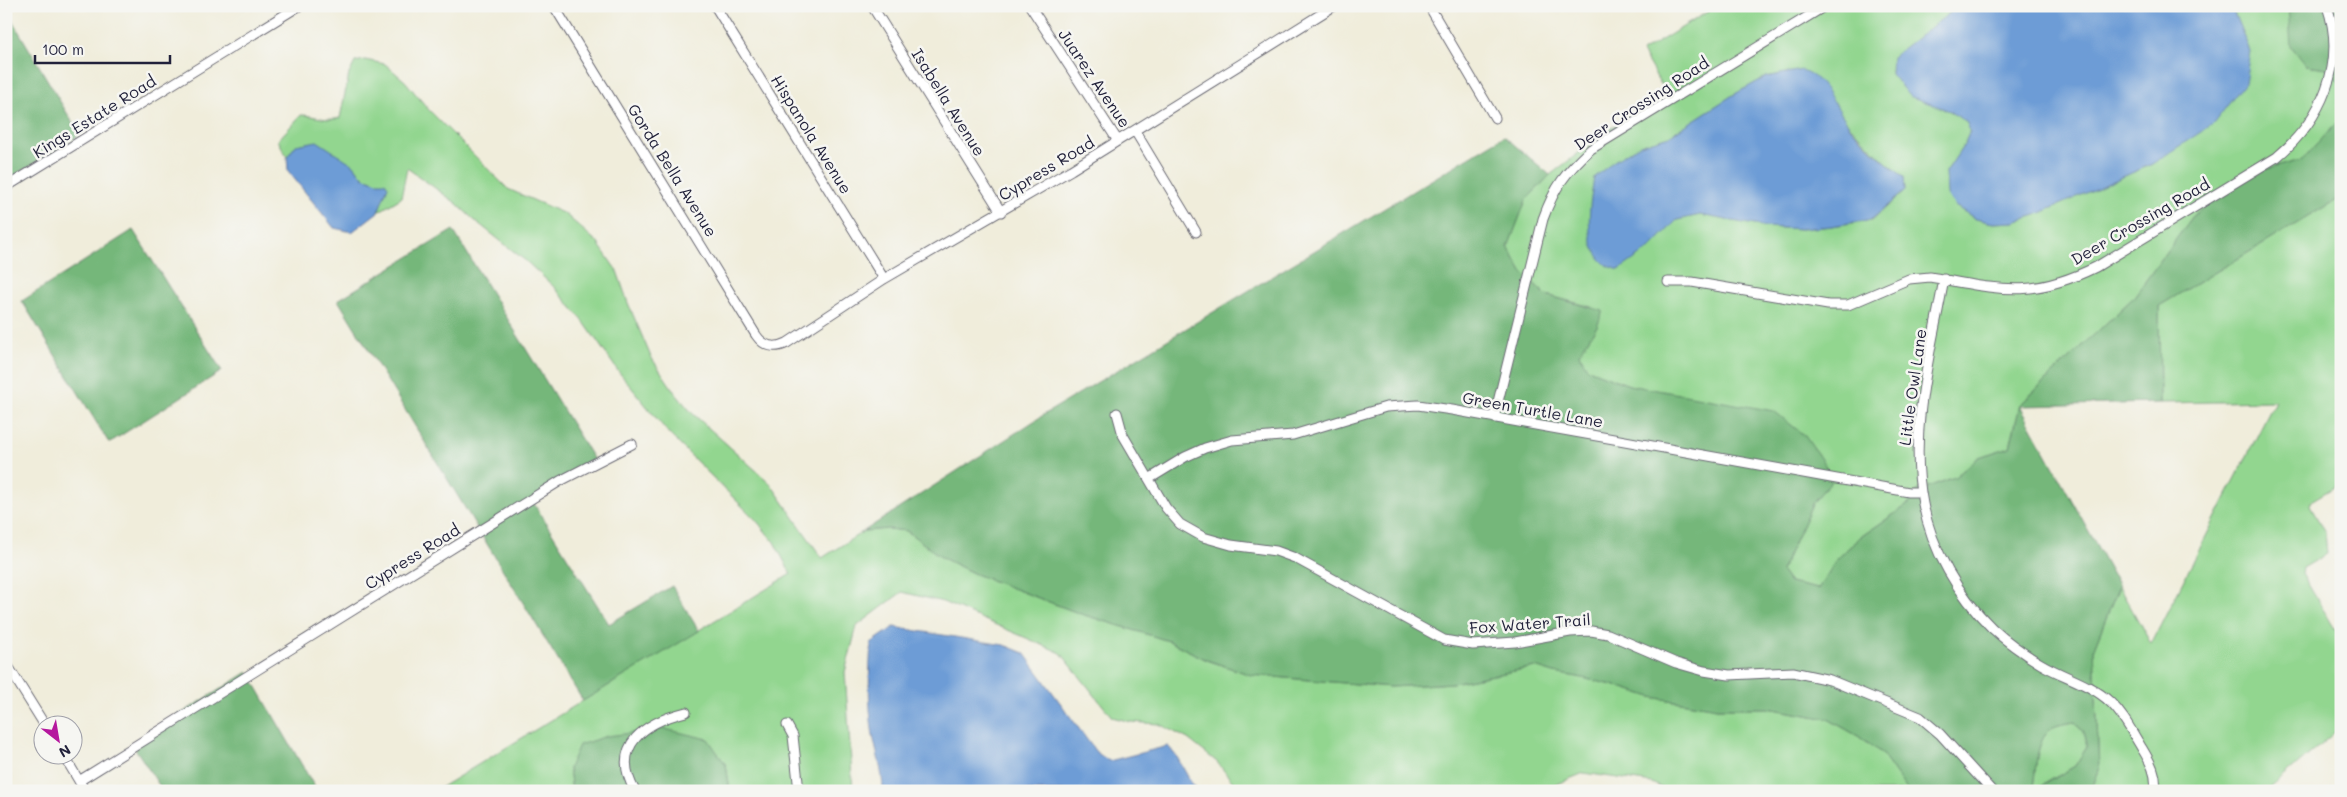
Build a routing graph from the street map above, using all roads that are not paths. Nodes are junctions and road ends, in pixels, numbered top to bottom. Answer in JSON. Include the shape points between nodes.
{"nodes":[{"id":1,"x":299,"y":6,"type":"edge"},
{"id":2,"x":554,"y":6,"type":"edge"},
{"id":3,"x":715,"y":6,"type":"edge"},
{"id":4,"x":872,"y":6,"type":"edge"},
{"id":5,"x":1030,"y":6,"type":"edge"},
{"id":6,"x":1334,"y":6,"type":"edge"},
{"id":7,"x":1429,"y":6,"type":"edge"},
{"id":8,"x":1825,"y":6,"type":"edge"},
{"id":9,"x":2326,"y":6,"type":"edge"},
{"id":10,"x":1495,"y":118,"type":"dead end"},
{"id":11,"x":1135,"y":130,"type":"junction"},
{"id":12,"x":1118,"y":141,"type":"junction"},
{"id":13,"x":6,"y":187,"type":"edge"},
{"id":14,"x":1001,"y":212,"type":"junction"},
{"id":15,"x":1196,"y":232,"type":"dead end"},
{"id":16,"x":884,"y":279,"type":"junction"},
{"id":17,"x":1944,"y":280,"type":"junction"},
{"id":18,"x":1668,"y":282,"type":"dead end"},
{"id":19,"x":770,"y":346,"type":"joint"},
{"id":20,"x":1117,"y":413,"type":"dead end"},
{"id":21,"x":1494,"y":418,"type":"junction"},
{"id":22,"x":632,"y":444,"type":"dead end"},
{"id":23,"x":1149,"y":479,"type":"junction"},
{"id":24,"x":1921,"y":492,"type":"junction"},
{"id":25,"x":6,"y":663,"type":"edge"},
{"id":26,"x":686,"y":712,"type":"dead end"},
{"id":27,"x":38,"y":714,"type":"edge"},
{"id":28,"x":787,"y":725,"type":"dead end"},
{"id":29,"x":69,"y":764,"type":"edge"},
{"id":30,"x":79,"y":781,"type":"junction"},
{"id":31,"x":85,"y":791,"type":"edge"},
{"id":32,"x":635,"y":791,"type":"edge"},
{"id":33,"x":799,"y":791,"type":"edge"},
{"id":34,"x":1992,"y":791,"type":"edge"},
{"id":35,"x":2155,"y":791,"type":"edge"}],
"edges":[{"from":1,"to":13,"type":"street","name":"Kings Estate Road"},
{"from":2,"to":19,"type":"street","name":"Gorda Bella Avenue","via":[[756,335]]},
{"from":3,"to":16,"type":"street","name":"Hispanola Avenue"},
{"from":4,"to":14,"type":"street","name":"Isabella Avenue"},
{"from":5,"to":12,"type":"street","name":"Juarez Avenue"},
{"from":6,"to":11,"type":"street","name":"Cypress Road"},
{"from":7,"to":10,"type":"street"},
{"from":8,"to":21,"type":"street","name":"Deer Crossing Road","via":[[1591,149],[1570,168],[1553,192],[1543,219]]},
{"from":9,"to":17,"type":"street","name":"Deer Crossing Road","via":[[2333,32],[2332,76],[2312,121],[2278,157],[2071,280],[2041,288],[2012,290]]},
{"from":11,"to":12,"type":"street","name":"Cypress Road"},
{"from":11,"to":15,"type":"street","name":"Juarez Avenue"},
{"from":12,"to":14,"type":"street","name":"Cypress Road"},
{"from":14,"to":16,"type":"street","name":"Cypress Road"},
{"from":16,"to":19,"type":"street","name":"Cypress Road","via":[[787,343]]},
{"from":17,"to":18,"type":"street","name":"Deer Crossing Road","via":[[1930,277],[1909,279],[1848,305],[1828,306],[1692,282]]},
{"from":17,"to":24,"type":"street","name":"Little Owl Lane","via":[[1917,437]]},
{"from":20,"to":23,"type":"street","name":"Fox Water Trail","via":[[1123,435]]},
{"from":21,"to":23,"type":"street","name":"Green Turtle Lane","via":[[1418,406],[1386,408],[1310,431],[1232,440],[1205,448]]},
{"from":21,"to":24,"type":"street","name":"Green Turtle Lane"},
{"from":22,"to":30,"type":"street","name":"Cypress Road","via":[[560,481]]},
{"from":23,"to":34,"type":"street","name":"Fox Water Trail","via":[[1180,524],[1203,537],[1231,545],[1276,551],[1295,558],[1444,640],[1473,645],[1591,631],[1608,634],[1676,663],[1704,671],[1730,675],[1809,674],[1920,717]]},
{"from":24,"to":35,"type":"street","name":"Little Owl Lane","via":[[1941,558],[1958,588],[1993,628],[2018,649],[2109,701],[2150,762]]},
{"from":25,"to":27,"type":"street"},
{"from":26,"to":32,"type":"street","via":[[648,726],[634,737],[625,762]]},
{"from":28,"to":33,"type":"street","via":[[793,736]]},
{"from":29,"to":30,"type":"street"},
{"from":30,"to":31,"type":"street"}]}
